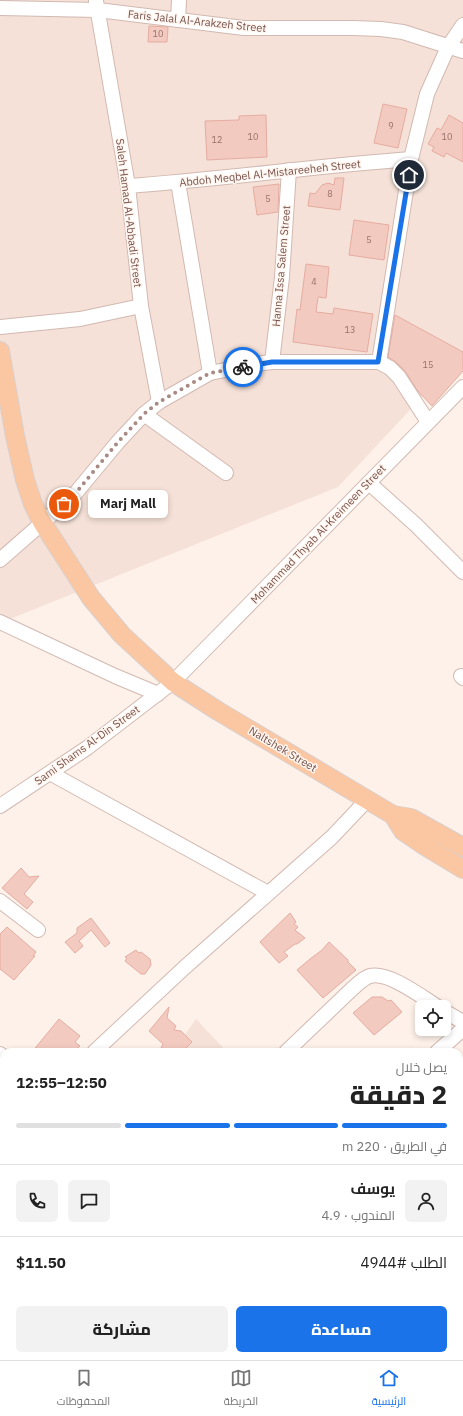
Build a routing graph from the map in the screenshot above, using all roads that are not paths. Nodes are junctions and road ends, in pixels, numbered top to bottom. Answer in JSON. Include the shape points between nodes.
{"nodes":[{"id":1,"x":179,"y":0,"type":"edge"},
{"id":2,"x":97,"y":5,"type":"edge"},
{"id":3,"x":0,"y":8,"type":"edge"},
{"id":4,"x":178,"y":20,"type":"junction"},
{"id":5,"x":463,"y":25,"type":"edge"},
{"id":6,"x":448,"y":47,"type":"junction"},
{"id":7,"x":463,"y":51,"type":"edge"},
{"id":8,"x":411,"y":159,"type":"junction"},
{"id":9,"x":289,"y":170,"type":"junction"},
{"id":10,"x":178,"y":182,"type":"junction"},
{"id":11,"x":128,"y":186,"type":"junction"},
{"id":12,"x":141,"y":306,"type":"junction"},
{"id":13,"x":0,"y":328,"type":"edge"},
{"id":14,"x":0,"y":351,"type":"edge"},
{"id":15,"x":272,"y":362,"type":"junction"},
{"id":16,"x":378,"y":362,"type":"junction"},
{"id":17,"x":210,"y":373,"type":"junction"},
{"id":18,"x":463,"y":387,"type":"edge"},
{"id":19,"x":159,"y":402,"type":"junction"},
{"id":20,"x":144,"y":414,"type":"junction"},
{"id":21,"x":428,"y":422,"type":"junction"},
{"id":22,"x":226,"y":473,"type":"dead end"},
{"id":23,"x":368,"y":483,"type":"junction"},
{"id":24,"x":42,"y":522,"type":"junction"},
{"id":25,"x":0,"y":560,"type":"edge"},
{"id":26,"x":463,"y":572,"type":"edge"},
{"id":27,"x":0,"y":622,"type":"edge"},
{"id":28,"x":174,"y":682,"type":"junction"},
{"id":29,"x":158,"y":694,"type":"junction"},
{"id":30,"x":50,"y":773,"type":"junction"},
{"id":31,"x":368,"y":799,"type":"junction"},
{"id":32,"x":0,"y":806,"type":"edge"},
{"id":33,"x":393,"y":815,"type":"junction"},
{"id":34,"x":462,"y":845,"type":"edge"},
{"id":35,"x":463,"y":869,"type":"edge"},
{"id":36,"x":268,"y":892,"type":"junction"},
{"id":37,"x":0,"y":901,"type":"edge"},
{"id":38,"x":38,"y":930,"type":"dead end"},
{"id":39,"x":427,"y":1000,"type":"edge"},
{"id":40,"x":451,"y":1015,"type":"edge"},
{"id":41,"x":463,"y":1022,"type":"edge"},
{"id":42,"x":463,"y":1029,"type":"edge"},
{"id":43,"x":98,"y":1048,"type":"edge"},
{"id":44,"x":290,"y":1048,"type":"edge"},
{"id":45,"x":442,"y":1048,"type":"edge"}],
"edges":[{"from":1,"to":4,"type":"street"},
{"from":2,"to":3,"type":"street","name":"Faris Jalal Al-Arakzeh Street"},
{"from":2,"to":4,"type":"street","name":"Faris Jalal Al-Arakzeh Street"},
{"from":2,"to":11,"type":"street","name":"Saleh Hamad Al-Abbadi Street"},
{"from":4,"to":6,"type":"street","name":"Faris Jalal Al-Arakzeh Street","via":[[250,28],[381,29],[403,32]]},
{"from":5,"to":6,"type":"street"},
{"from":6,"to":7,"type":"street","name":"Faris Jalal Al-Arakzeh Street"},
{"from":6,"to":8,"type":"street","via":[[427,94]]},
{"from":8,"to":9,"type":"street","name":"Abdoh Meqbel Al-Mistareeheh Street"},
{"from":8,"to":16,"type":"street"},
{"from":9,"to":10,"type":"street","name":"Abdoh Meqbel Al-Mistareeheh Street"},
{"from":9,"to":15,"type":"street","name":"Hanna Issa Salem Street","via":[[282,277]]},
{"from":10,"to":11,"type":"street","name":"Abdoh Meqbel Al-Mistareeheh Street"},
{"from":10,"to":17,"type":"street"},
{"from":11,"to":12,"type":"street","name":"Saleh Hamad Al-Abbadi Street"},
{"from":12,"to":13,"type":"street","via":[[80,319]]},
{"from":12,"to":19,"type":"street","name":"Saleh Hamad Al-Abbadi Street"},
{"from":14,"to":24,"type":"main road","name":"Naltshek Street","via":[[25,480]]},
{"from":15,"to":16,"type":"street"},
{"from":15,"to":17,"type":"street"},
{"from":16,"to":21,"type":"street","via":[[390,368],[399,377]]},
{"from":17,"to":19,"type":"street"},
{"from":18,"to":21,"type":"street","name":"Mohammad Thyab Al-Kreimeen Street"},
{"from":19,"to":20,"type":"street"},
{"from":20,"to":22,"type":"street"},
{"from":20,"to":24,"type":"street","via":[[74,495]]},
{"from":21,"to":23,"type":"street","name":"Mohammad Thyab Al-Kreimeen Street"},
{"from":23,"to":26,"type":"street","via":[[416,525]]},
{"from":23,"to":28,"type":"street","name":"Mohammad Thyab Al-Kreimeen Street"},
{"from":24,"to":25,"type":"street"},
{"from":24,"to":28,"type":"main road","name":"Naltshek Street","via":[[91,598],[127,640]]},
{"from":27,"to":29,"type":"street"},
{"from":28,"to":29,"type":"street","name":"Sami Shams Al-Din Street"},
{"from":28,"to":31,"type":"main road","name":"Naltshek Street"},
{"from":29,"to":30,"type":"street","name":"Sami Shams Al-Din Street"},
{"from":30,"to":32,"type":"street","name":"Sami Shams Al-Din Street"},
{"from":30,"to":36,"type":"street"},
{"from":31,"to":33,"type":"main road","name":"Naltshek Street"},
{"from":31,"to":36,"type":"street","via":[[332,837]]},
{"from":33,"to":34,"type":"main road","name":"Naltshek Street","via":[[411,818]]},
{"from":33,"to":35,"type":"main road","name":"Naltshek Street","via":[[403,831]]},
{"from":36,"to":43,"type":"street"},
{"from":37,"to":38,"type":"street"},
{"from":39,"to":44,"type":"street","via":[[394,980],[381,975],[370,976],[352,989]]},
{"from":40,"to":41,"type":"street"},
{"from":42,"to":45,"type":"street"}]}
